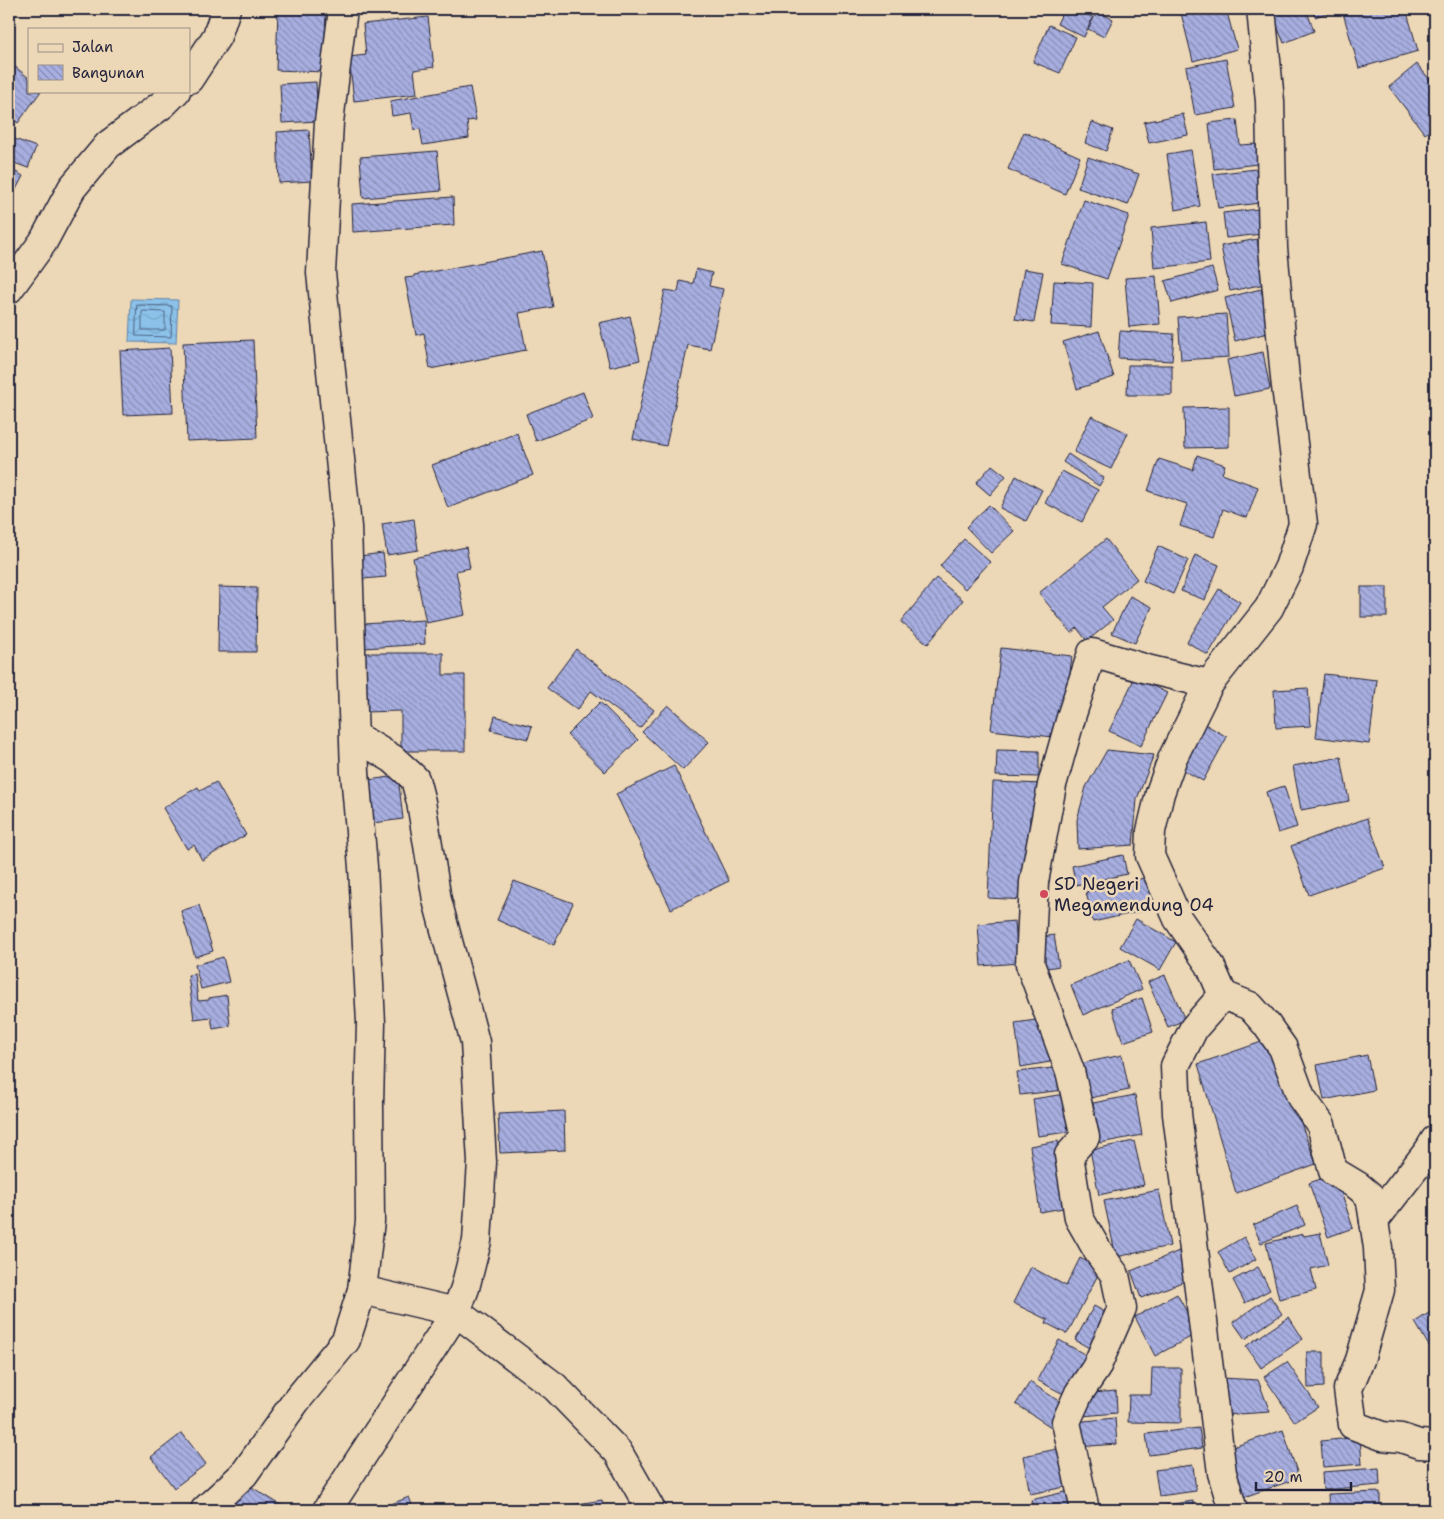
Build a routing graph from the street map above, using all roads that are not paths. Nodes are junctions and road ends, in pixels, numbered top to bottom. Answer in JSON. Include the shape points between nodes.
{"nodes":[{"id":1,"x":226,"y":9,"type":"edge"},
{"id":2,"x":343,"y":9,"type":"edge"},
{"id":3,"x":1260,"y":9,"type":"edge"},
{"id":4,"x":190,"y":77,"type":"edge"},
{"id":5,"x":175,"y":92,"type":"edge"},
{"id":6,"x":9,"y":289,"type":"edge"},
{"id":7,"x":1209,"y":684,"type":"junction"},
{"id":8,"x":355,"y":736,"type":"junction"},
{"id":9,"x":1222,"y":995,"type":"junction"},
{"id":10,"x":1435,"y":1140,"type":"edge"},
{"id":11,"x":1374,"y":1221,"type":"junction"},
{"id":12,"x":362,"y":1290,"type":"junction"},
{"id":13,"x":456,"y":1312,"type":"junction"},
{"id":14,"x":1435,"y":1444,"type":"edge"},
{"id":15,"x":205,"y":1510,"type":"edge"},
{"id":16,"x":327,"y":1510,"type":"edge"},
{"id":17,"x":652,"y":1510,"type":"edge"},
{"id":18,"x":1085,"y":1510,"type":"edge"},
{"id":19,"x":1233,"y":1510,"type":"edge"}],
"edges":[{"from":1,"to":4,"type":"street","via":[[217,36]]},
{"from":2,"to":8,"type":"street","via":[[329,122],[321,273],[347,527]]},
{"from":3,"to":7,"type":"street","via":[[1270,101],[1274,257],[1303,524],[1290,567],[1269,608]]},
{"from":5,"to":6,"type":"street","via":[[108,144],[72,188],[43,242]]},
{"from":7,"to":9,"type":"street","via":[[1163,784],[1151,831],[1150,856],[1178,920],[1210,964]]},
{"from":7,"to":18,"type":"street","via":[[1092,653],[1052,785],[1034,882],[1030,964],[1070,1071],[1085,1136],[1069,1155],[1079,1218],[1098,1253],[1115,1275],[1122,1308],[1096,1368],[1079,1393],[1066,1422]]},
{"from":8,"to":12,"type":"street","via":[[371,1024],[370,1221]]},
{"from":8,"to":13,"type":"street","via":[[393,759],[415,779],[437,900],[475,1042],[482,1162],[476,1241]]},
{"from":9,"to":11,"type":"street","via":[[1250,1006],[1283,1048],[1301,1097],[1321,1124],[1332,1171],[1370,1196]]},
{"from":9,"to":19,"type":"street","via":[[1194,1028],[1175,1066],[1177,1114],[1222,1472]]},
{"from":10,"to":11,"type":"street"},
{"from":11,"to":14,"type":"street","via":[[1380,1290],[1360,1360],[1348,1388],[1353,1425],[1382,1436]]},
{"from":12,"to":13,"type":"street"},
{"from":12,"to":15,"type":"street","via":[[346,1340],[296,1401],[244,1474]]},
{"from":13,"to":16,"type":"street"},
{"from":13,"to":17,"type":"street","via":[[555,1387],[618,1452]]}]}
